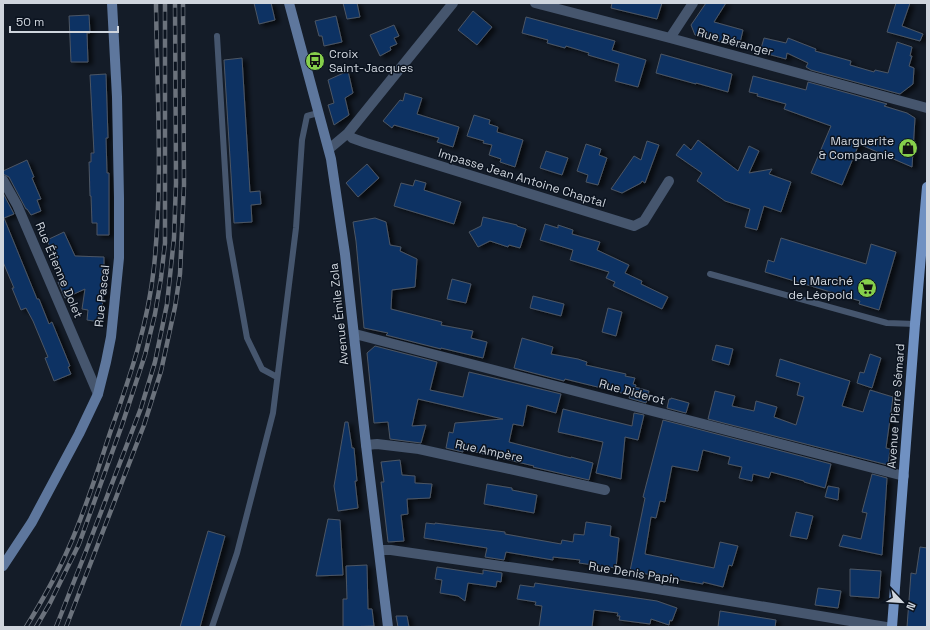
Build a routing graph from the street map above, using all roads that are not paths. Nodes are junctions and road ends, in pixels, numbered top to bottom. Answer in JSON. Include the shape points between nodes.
{"nodes":[{"id":1,"x":112,"y":3,"type":"edge"},
{"id":2,"x":289,"y":3,"type":"edge"},
{"id":3,"x":453,"y":3,"type":"edge"},
{"id":4,"x":535,"y":3,"type":"edge"},
{"id":5,"x":693,"y":3,"type":"edge"},
{"id":6,"x":217,"y":36,"type":"dead end"},
{"id":7,"x":670,"y":38,"type":"junction"},
{"id":8,"x":927,"y":108,"type":"edge"},
{"id":9,"x":318,"y":112,"type":"junction"},
{"id":10,"x":348,"y":133,"type":"junction"},
{"id":11,"x":329,"y":149,"type":"junction"},
{"id":12,"x":3,"y":180,"type":"edge"},
{"id":13,"x":669,"y":181,"type":"dead end"},
{"id":14,"x":927,"y":187,"type":"edge"},
{"id":15,"x":710,"y":274,"type":"dead end"},
{"id":16,"x":915,"y":324,"type":"junction"},
{"id":17,"x":355,"y":334,"type":"junction"},
{"id":18,"x":277,"y":377,"type":"junction"},
{"id":19,"x":98,"y":394,"type":"junction"},
{"id":20,"x":366,"y":445,"type":"junction"},
{"id":21,"x":904,"y":476,"type":"junction"},
{"id":22,"x":605,"y":490,"type":"dead end"},
{"id":23,"x":378,"y":550,"type":"junction"},
{"id":24,"x":3,"y":566,"type":"edge"},
{"id":25,"x":212,"y":627,"type":"edge"},
{"id":26,"x":388,"y":627,"type":"edge"},
{"id":27,"x":886,"y":627,"type":"edge"},
{"id":28,"x":892,"y":627,"type":"edge"}],
"edges":[{"from":1,"to":19,"type":"main road","name":"Rue Pascal","via":[[120,198],[119,258],[111,337]]},
{"from":2,"to":9,"type":"main road","name":"Avenue Émile Zola"},
{"from":3,"to":10,"type":"street"},
{"from":4,"to":7,"type":"street","name":"Rue Béranger"},
{"from":5,"to":7,"type":"street"},
{"from":6,"to":18,"type":"lane","via":[[229,238],[247,338],[262,369]]},
{"from":7,"to":8,"type":"street","name":"Rue Béranger"},
{"from":9,"to":11,"type":"main road","name":"Avenue Émile Zola"},
{"from":9,"to":18,"type":"lane","via":[[307,116],[302,140],[296,228]]},
{"from":10,"to":11,"type":"street"},
{"from":10,"to":13,"type":"street","name":"Impasse Jean Antoine Chaptal","via":[[352,138],[366,143],[634,226],[644,221]]},
{"from":11,"to":17,"type":"main road","name":"Avenue Émile Zola"},
{"from":12,"to":19,"type":"street","name":"Rue Étienne Dolet","via":[[17,205]]},
{"from":14,"to":16,"type":"main road","name":"Avenue Pierre Sémard"},
{"from":15,"to":16,"type":"lane","via":[[887,323]]},
{"from":16,"to":21,"type":"main road","name":"Avenue Pierre Sémard"},
{"from":17,"to":20,"type":"main road","name":"Avenue Émile Zola"},
{"from":17,"to":21,"type":"street","name":"Rue Diderot"},
{"from":18,"to":25,"type":"lane","via":[[273,413],[237,553]]},
{"from":19,"to":24,"type":"main road","name":"Rue Pascal","via":[[80,434],[32,522]]},
{"from":20,"to":22,"type":"street","name":"Rue Ampère","via":[[418,449]]},
{"from":20,"to":23,"type":"main road","name":"Avenue Émile Zola"},
{"from":21,"to":28,"type":"main road","name":"Avenue Pierre Sémard"},
{"from":23,"to":26,"type":"main road","name":"Avenue Émile Zola"},
{"from":23,"to":27,"type":"street","name":"Rue Denis Papin","via":[[625,584]]}]}
